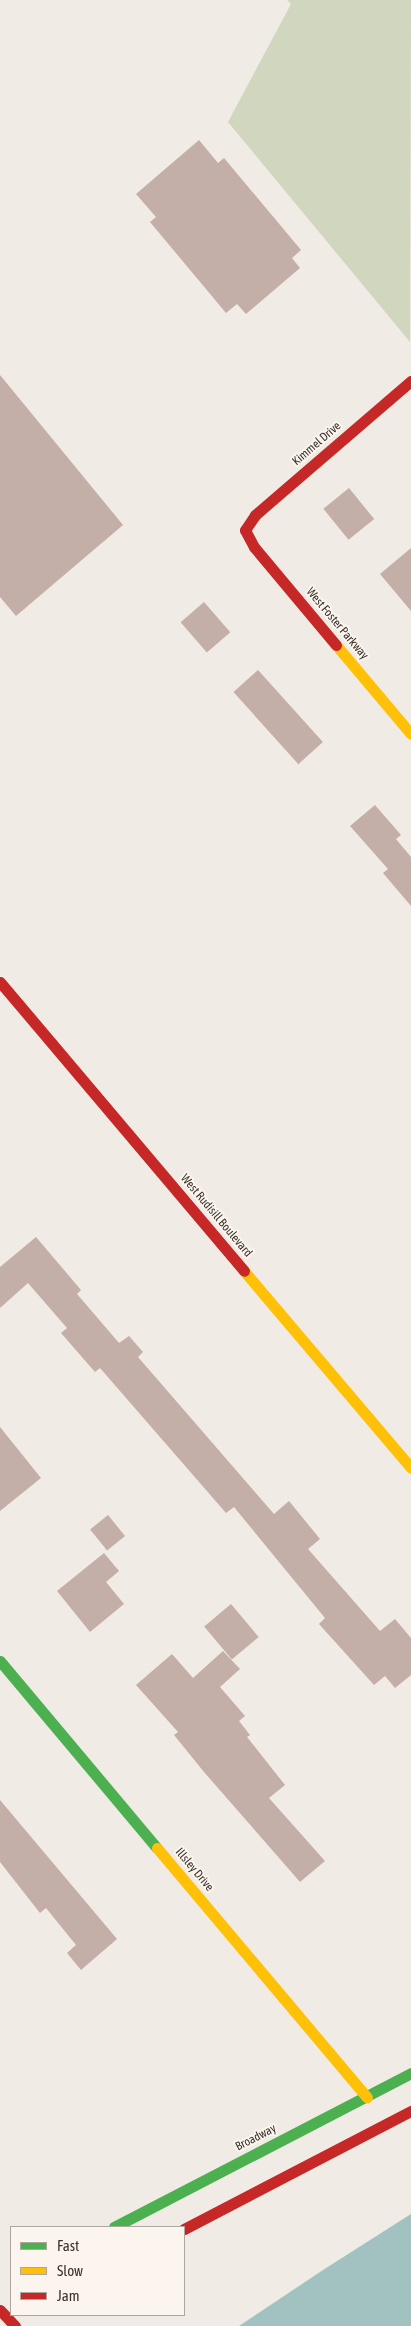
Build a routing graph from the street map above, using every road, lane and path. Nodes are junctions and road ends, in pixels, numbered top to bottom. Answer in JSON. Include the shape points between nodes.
{"nodes":[{"id":1,"x":411,"y":381,"type":"edge"},
{"id":2,"x":245,"y":530,"type":"joint"},
{"id":3,"x":411,"y":734,"type":"edge"},
{"id":4,"x":0,"y":982,"type":"edge"},
{"id":5,"x":411,"y":1468,"type":"edge"},
{"id":6,"x":0,"y":1661,"type":"edge"},
{"id":7,"x":411,"y":2073,"type":"edge"},
{"id":8,"x":367,"y":2097,"type":"junction"},
{"id":9,"x":411,"y":2111,"type":"edge"},
{"id":10,"x":116,"y":2226,"type":"edge"},
{"id":11,"x":185,"y":2227,"type":"edge"},
{"id":12,"x":0,"y":2310,"type":"edge"},
{"id":13,"x":15,"y":2326,"type":"edge"}],
"edges":[{"from":1,"to":2,"type":"street","name":"Kimmel Drive","via":[[255,515]]},
{"from":2,"to":3,"type":"street","name":"West Foster Parkway","via":[[254,547]]},
{"from":4,"to":5,"type":"street","name":"West Rudisill Boulevard"},
{"from":6,"to":8,"type":"street","name":"Illsley Drive"},
{"from":7,"to":8,"type":"street","name":"Broadway"},
{"from":8,"to":10,"type":"street","name":"Broadway"},
{"from":9,"to":11,"type":"street"},
{"from":12,"to":13,"type":"street"}]}
